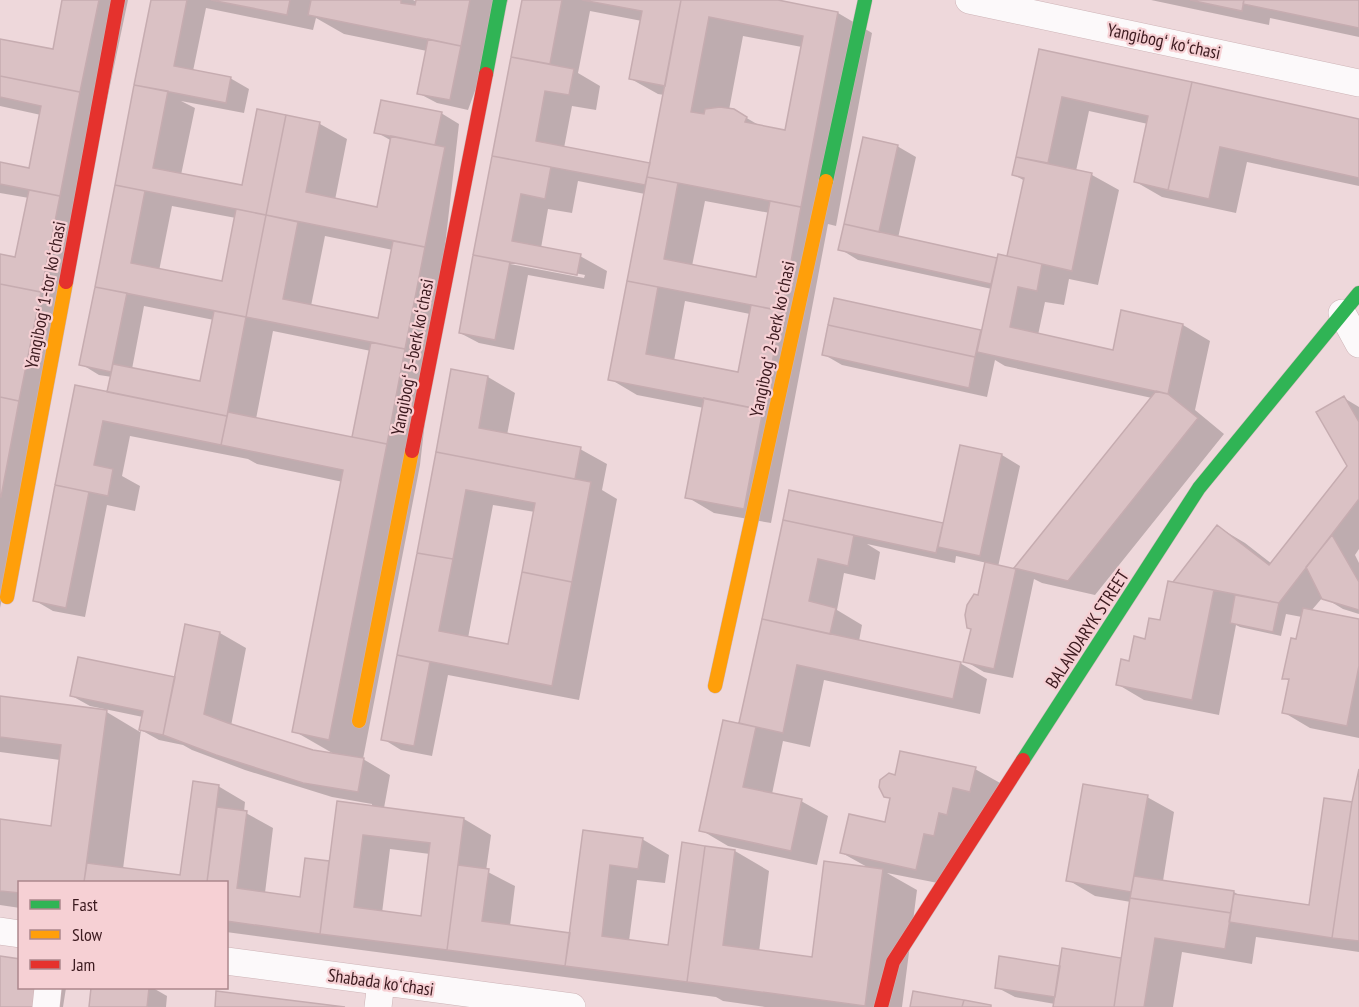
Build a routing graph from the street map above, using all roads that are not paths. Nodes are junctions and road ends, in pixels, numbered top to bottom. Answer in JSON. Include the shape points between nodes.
{"nodes":[{"id":1,"x":118,"y":0,"type":"edge"},
{"id":2,"x":500,"y":0,"type":"edge"},
{"id":3,"x":865,"y":0,"type":"edge"},
{"id":4,"x":969,"y":0,"type":"edge"},
{"id":5,"x":1359,"y":83,"type":"edge"},
{"id":6,"x":1359,"y":293,"type":"edge"},
{"id":7,"x":1342,"y":313,"type":"junction"},
{"id":8,"x":1359,"y":345,"type":"edge"},
{"id":9,"x":7,"y":597,"type":"dead end"},
{"id":10,"x":715,"y":686,"type":"dead end"},
{"id":11,"x":359,"y":722,"type":"dead end"},
{"id":12,"x":0,"y":931,"type":"edge"},
{"id":13,"x":18,"y":934,"type":"edge"},
{"id":14,"x":228,"y":961,"type":"edge"},
{"id":15,"x":48,"y":989,"type":"edge"},
{"id":16,"x":379,"y":994,"type":"edge"},
{"id":17,"x":46,"y":1007,"type":"edge"},
{"id":18,"x":572,"y":1007,"type":"edge"},
{"id":19,"x":881,"y":1007,"type":"edge"}],
"edges":[{"from":1,"to":9,"type":"street","name":"Yangibogʻ 1-tor koʻchasi"},
{"from":2,"to":11,"type":"street","name":"Yangibogʻ 5-berk koʻchasi"},
{"from":3,"to":10,"type":"street","name":"Yangibogʻ 2-berk koʻchasi"},
{"from":4,"to":5,"type":"street","name":"Yangibogʻ koʻchasi"},
{"from":6,"to":7,"type":"street","name":"BALANDARYK STREET"},
{"from":7,"to":8,"type":"street"},
{"from":7,"to":19,"type":"street","name":"BALANDARYK STREET","via":[[1199,488],[893,962]]},
{"from":12,"to":13,"type":"street"},
{"from":14,"to":16,"type":"street","name":"Shabada koʻchasi"},
{"from":15,"to":17,"type":"street"},
{"from":16,"to":18,"type":"street","name":"Shabada koʻchasi"}]}
